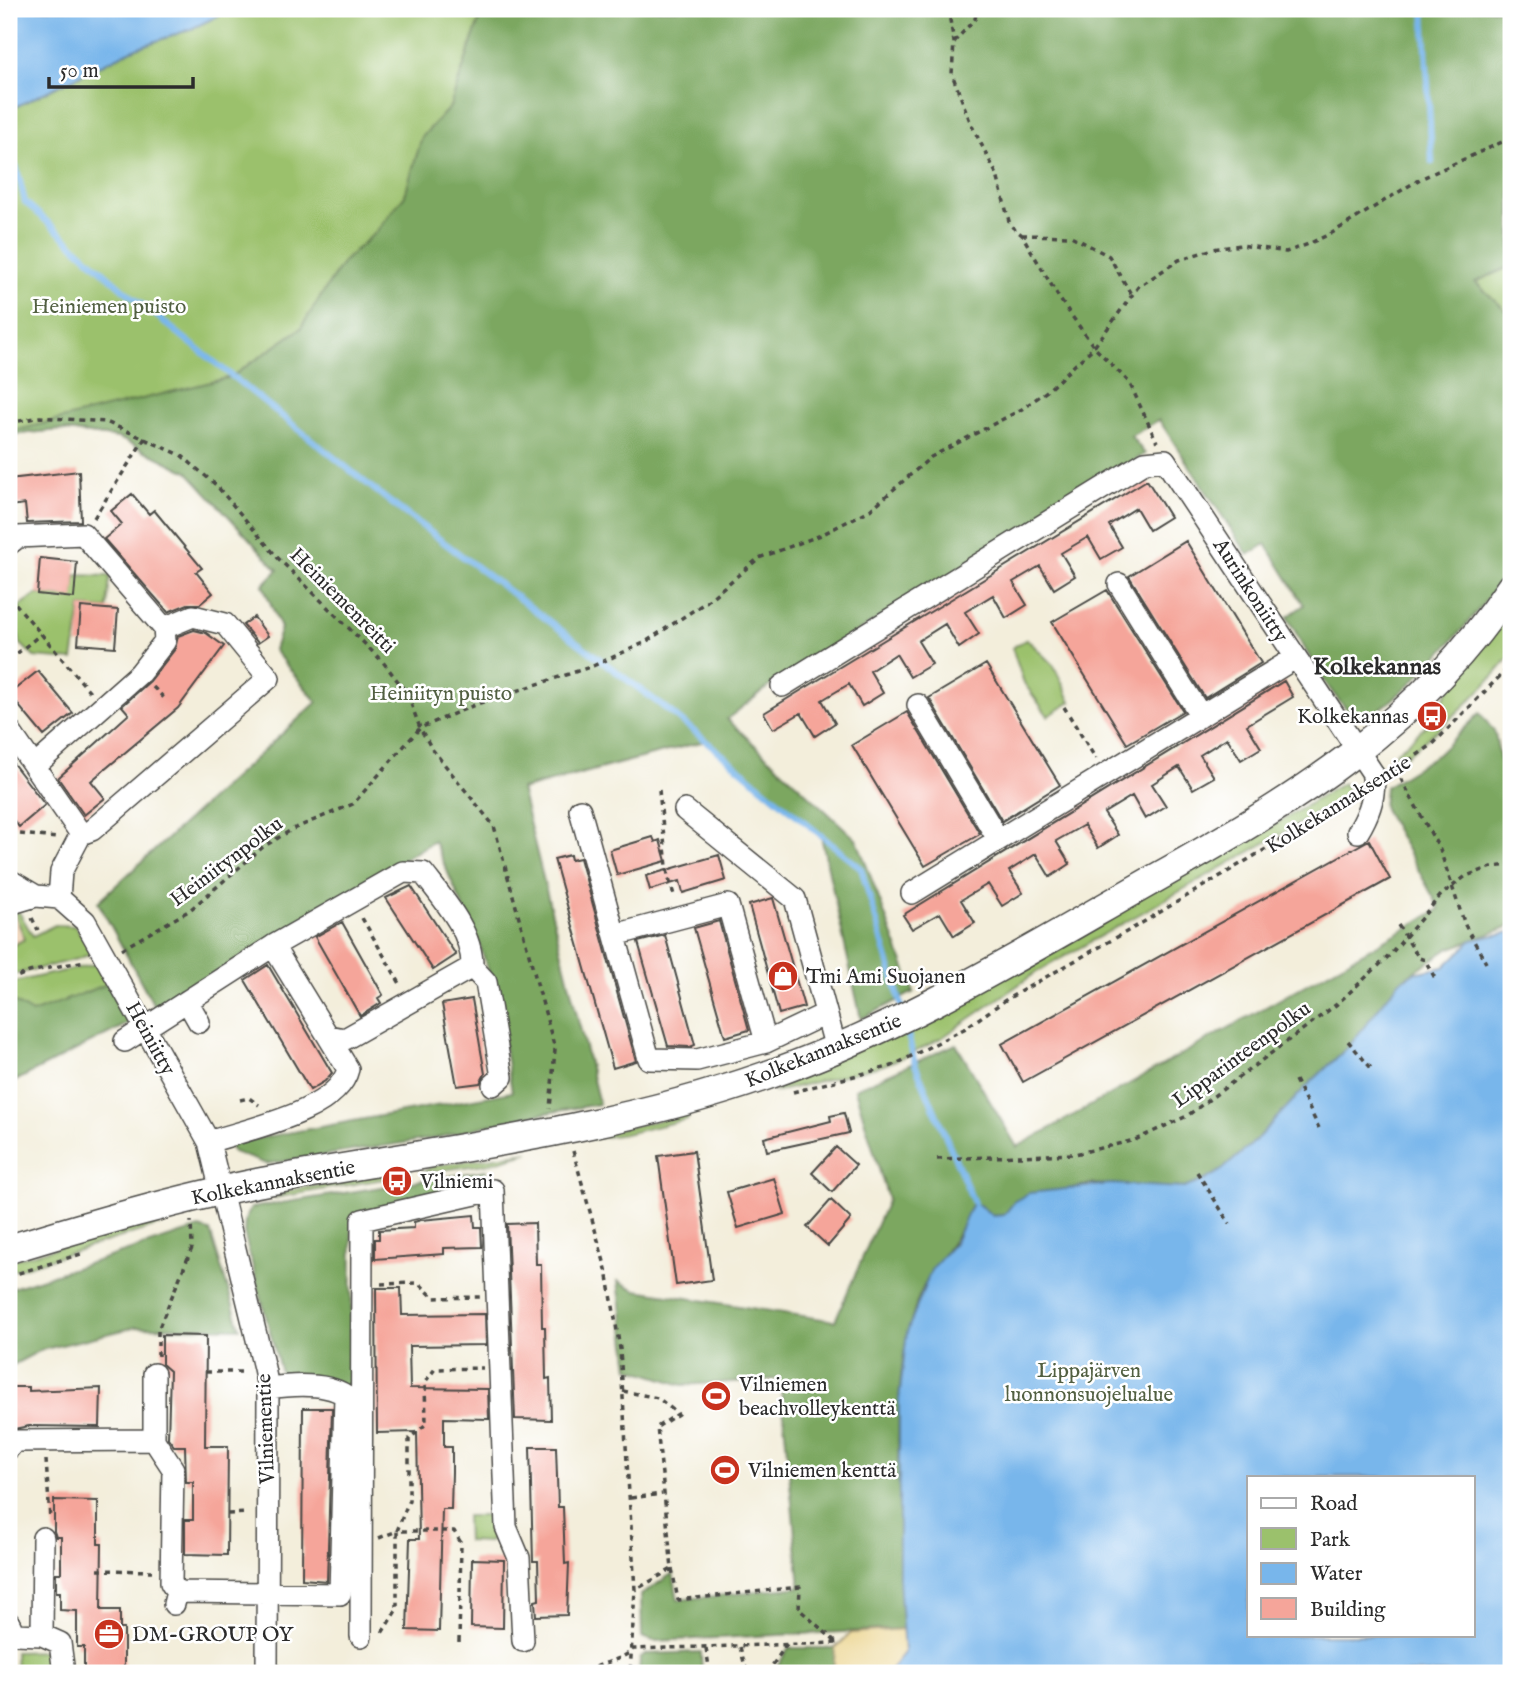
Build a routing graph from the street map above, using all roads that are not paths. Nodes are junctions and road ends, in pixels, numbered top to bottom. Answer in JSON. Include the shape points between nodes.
{"nodes":[{"id":1,"x":9,"y":544,"type":"edge"},
{"id":2,"x":1119,"y":584,"type":"dead end"},
{"id":3,"x":1511,"y":587,"type":"edge"},
{"id":4,"x":164,"y":628,"type":"junction"},
{"id":5,"x":1295,"y":658,"type":"junction"},
{"id":6,"x":782,"y":686,"type":"dead end"},
{"id":7,"x":918,"y":705,"type":"dead end"},
{"id":8,"x":1201,"y":716,"type":"junction"},
{"id":9,"x":9,"y":730,"type":"edge"},
{"id":10,"x":1359,"y":752,"type":"junction"},
{"id":11,"x":36,"y":765,"type":"junction"},
{"id":12,"x":580,"y":810,"type":"dead end"},
{"id":13,"x":685,"y":810,"type":"dead end"},
{"id":14,"x":1358,"y":832,"type":"dead end"},
{"id":15,"x":78,"y":837,"type":"junction"},
{"id":16,"x":998,"y":839,"type":"junction"},
{"id":17,"x":9,"y":880,"type":"edge"},
{"id":18,"x":912,"y":892,"type":"dead end"},
{"id":19,"x":36,"y":896,"type":"junction"},
{"id":20,"x":59,"y":898,"type":"junction"},
{"id":21,"x":9,"y":904,"type":"edge"},
{"id":22,"x":615,"y":935,"type":"junction"},
{"id":23,"x":273,"y":946,"type":"junction"},
{"id":24,"x":472,"y":967,"type":"junction"},
{"id":25,"x":187,"y":1001,"type":"junction"},
{"id":26,"x":825,"y":1014,"type":"junction"},
{"id":27,"x":200,"y":1022,"type":"dead end"},
{"id":28,"x":145,"y":1028,"type":"junction"},
{"id":29,"x":328,"y":1036,"type":"junction"},
{"id":30,"x":125,"y":1041,"type":"dead end"},
{"id":31,"x":766,"y":1042,"type":"junction"},
{"id":32,"x":836,"y":1049,"type":"junction"},
{"id":33,"x":493,"y":1085,"type":"dead end"},
{"id":34,"x":209,"y":1142,"type":"junction"},
{"id":35,"x":220,"y":1191,"type":"junction"},
{"id":36,"x":9,"y":1249,"type":"edge"},
{"id":37,"x":154,"y":1374,"type":"dead end"},
{"id":38,"x":261,"y":1380,"type":"junction"},
{"id":39,"x":154,"y":1440,"type":"junction"},
{"id":40,"x":9,"y":1448,"type":"edge"},
{"id":41,"x":43,"y":1541,"type":"road end"},
{"id":42,"x":267,"y":1591,"type":"junction"},
{"id":43,"x":9,"y":1623,"type":"edge"},
{"id":44,"x":42,"y":1635,"type":"junction"},
{"id":45,"x":371,"y":1635,"type":"road end"},
{"id":46,"x":523,"y":1641,"type":"dead end"},
{"id":47,"x":64,"y":1673,"type":"edge"},
{"id":48,"x":267,"y":1673,"type":"edge"}],
"edges":[{"from":1,"to":4,"type":"street","via":[[18,537],[83,534]]},
{"from":2,"to":8,"type":"street"},
{"from":3,"to":10,"type":"main road","name":"Kolkekannaksentie","via":[[1434,683]]},
{"from":4,"to":11,"type":"street","via":[[165,641],[148,662]]},
{"from":4,"to":15,"type":"street","via":[[193,616],[225,624],[270,678],[92,830]]},
{"from":5,"to":6,"type":"street","name":"Aurinkoniitty","via":[[1165,460],[1145,463]]},
{"from":5,"to":8,"type":"street"},
{"from":5,"to":10,"type":"street","name":"Aurinkoniitty"},
{"from":7,"to":16,"type":"street"},
{"from":8,"to":16,"type":"street"},
{"from":9,"to":11,"type":"street"},
{"from":10,"to":14,"type":"street","name":"Aurinkoniitty","via":[[1375,784]]},
{"from":10,"to":32,"type":"main road","name":"Kolkekannaksentie","via":[[1273,810],[949,994]]},
{"from":11,"to":15,"type":"street"},
{"from":12,"to":22,"type":"street"},
{"from":13,"to":26,"type":"street","via":[[795,899]]},
{"from":15,"to":20,"type":"street","via":[[61,872]]},
{"from":16,"to":18,"type":"street"},
{"from":17,"to":19,"type":"street"},
{"from":19,"to":20,"type":"street"},
{"from":19,"to":21,"type":"street"},
{"from":20,"to":28,"type":"street","name":"Heiniitty","via":[[85,920]]},
{"from":22,"to":31,"type":"street","via":[[649,1059],[697,1060]]},
{"from":22,"to":31,"type":"street","via":[[728,905]]},
{"from":23,"to":24,"type":"street","via":[[402,872],[423,873],[453,912],[472,954]]},
{"from":23,"to":25,"type":"street"},
{"from":23,"to":29,"type":"street"},
{"from":24,"to":29,"type":"street","via":[[345,1039]]},
{"from":24,"to":33,"type":"street","via":[[486,982],[502,1077]]},
{"from":25,"to":27,"type":"street"},
{"from":25,"to":28,"type":"street"},
{"from":26,"to":31,"type":"street"},
{"from":26,"to":32,"type":"street"},
{"from":28,"to":30,"type":"street"},
{"from":28,"to":34,"type":"street","name":"Heiniitty"},
{"from":29,"to":34,"type":"street","via":[[348,1069],[334,1094],[296,1114]]},
{"from":32,"to":35,"type":"main road","name":"Kolkekannaksentie","via":[[692,1098],[550,1131]]},
{"from":34,"to":35,"type":"street","name":"Heiniitty"},
{"from":35,"to":36,"type":"main road","name":"Kolkekannaksentie"},
{"from":35,"to":38,"type":"street","name":"Vilniementie"},
{"from":37,"to":39,"type":"street"},
{"from":38,"to":42,"type":"street","name":"Vilniementie"},
{"from":38,"to":42,"type":"street","via":[[338,1390],[345,1395],[340,1594]]},
{"from":39,"to":40,"type":"street","via":[[15,1441]]},
{"from":39,"to":42,"type":"street","via":[[173,1469],[171,1583],[175,1598]]},
{"from":41,"to":44,"type":"street"},
{"from":42,"to":48,"type":"street","name":"Vilniementie","via":[[275,1636]]},
{"from":43,"to":44,"type":"street","via":[[14,1634]]},
{"from":44,"to":47,"type":"street","via":[[60,1643]]},
{"from":45,"to":46,"type":"street","via":[[361,1544],[362,1220],[493,1190],[506,1527],[519,1558]]}]}
